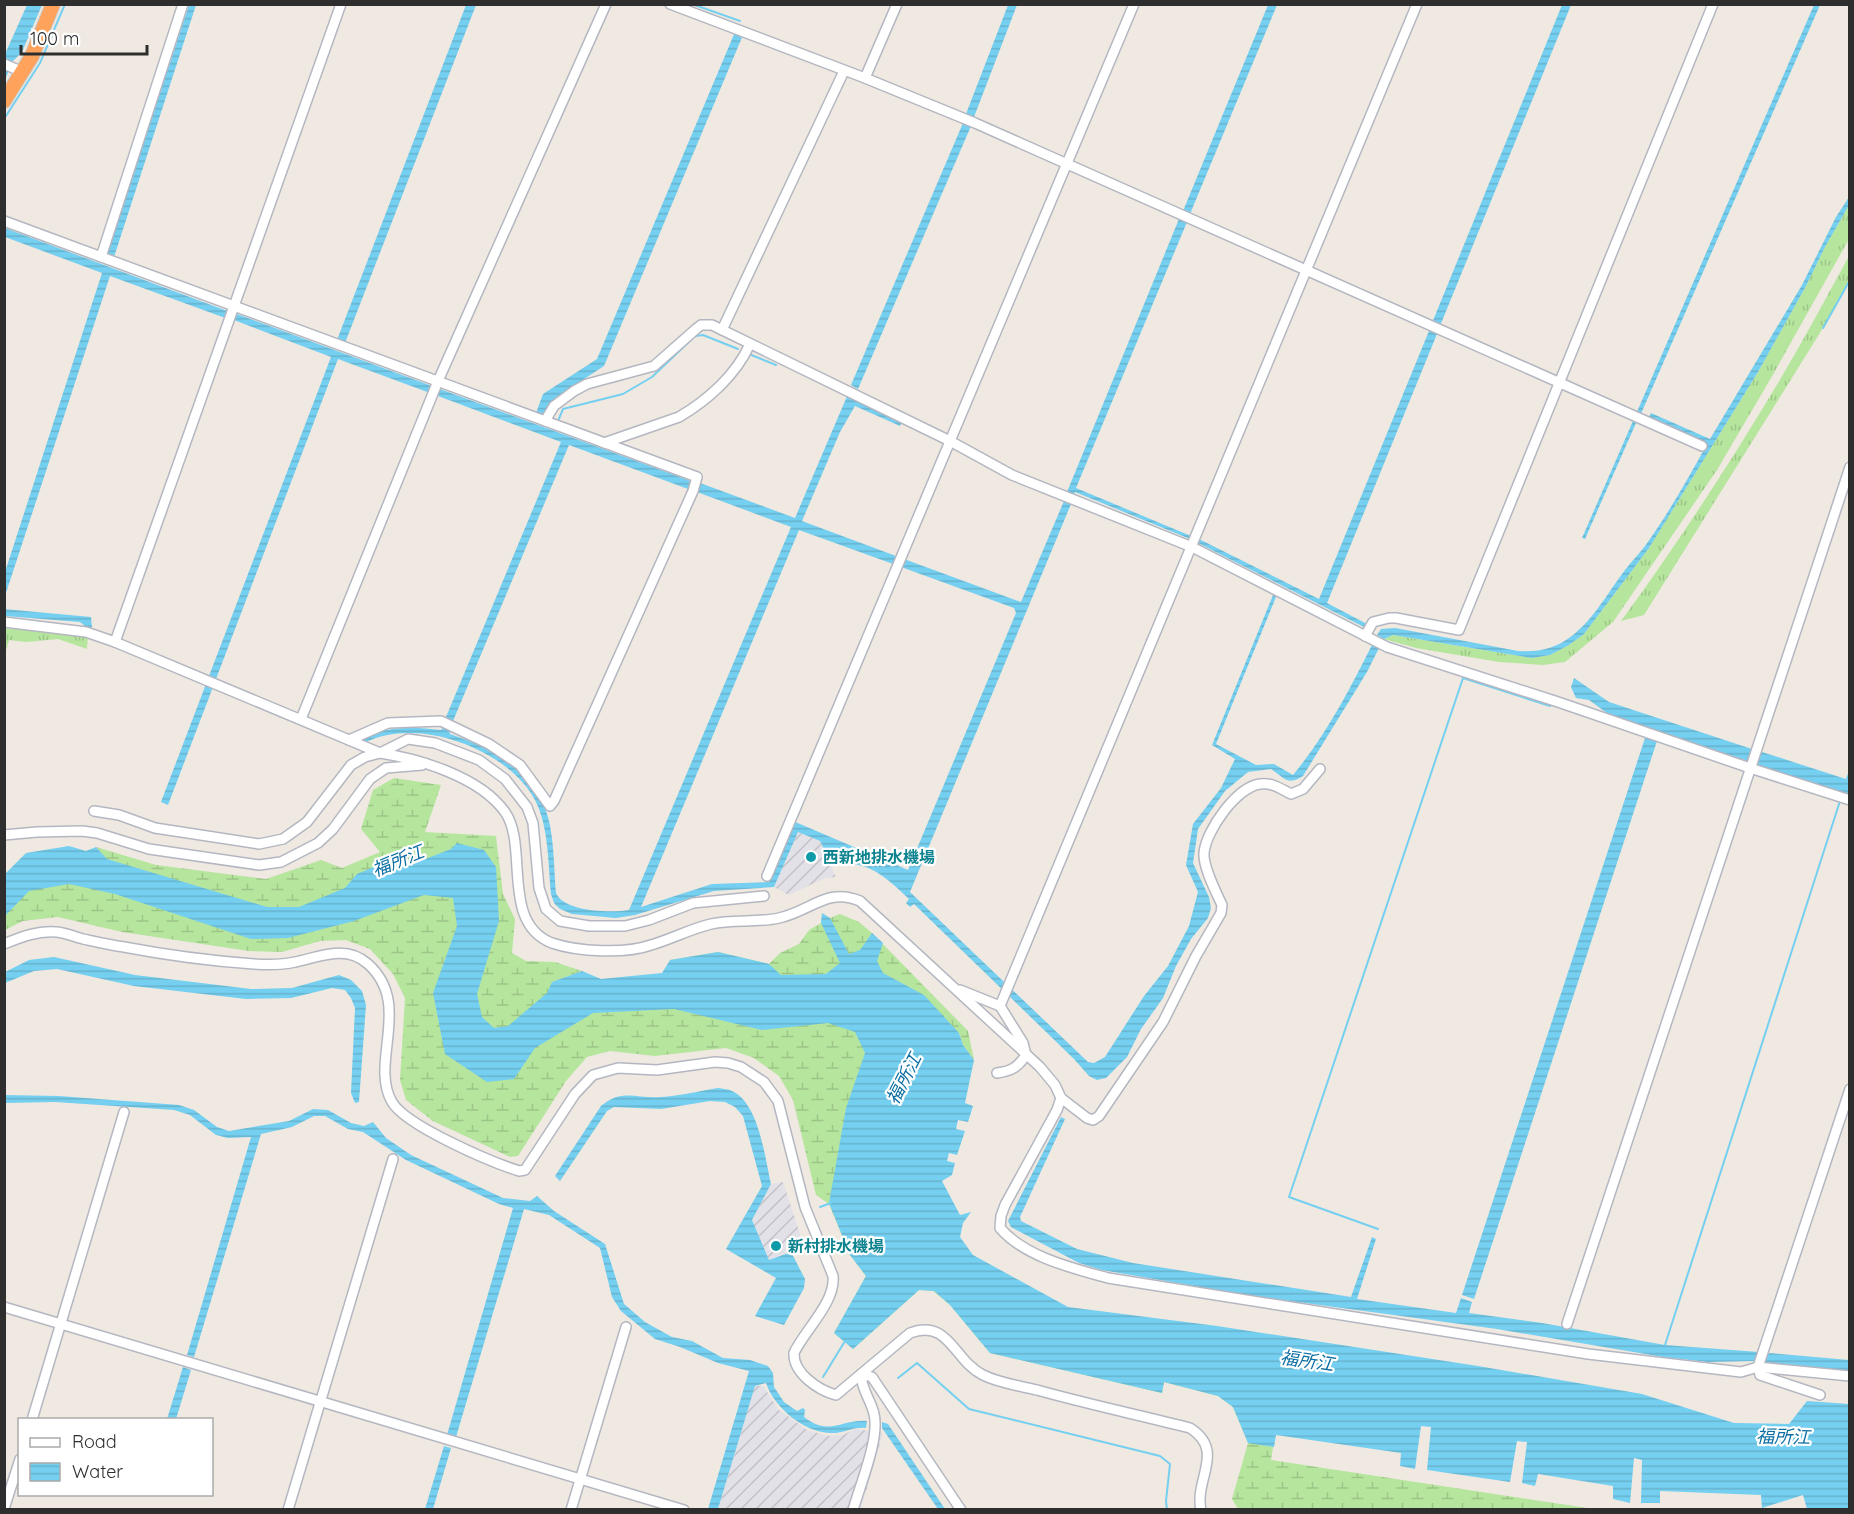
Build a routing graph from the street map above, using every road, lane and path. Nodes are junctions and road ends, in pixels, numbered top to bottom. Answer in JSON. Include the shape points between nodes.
{"nodes":[{"id":1,"x":54,"y":4,"type":"edge"},
{"id":2,"x":183,"y":4,"type":"edge"},
{"id":3,"x":341,"y":4,"type":"edge"},
{"id":4,"x":606,"y":4,"type":"edge"},
{"id":5,"x":670,"y":4,"type":"edge"},
{"id":6,"x":897,"y":4,"type":"edge"},
{"id":7,"x":1134,"y":4,"type":"edge"},
{"id":8,"x":1417,"y":4,"type":"edge"},
{"id":9,"x":1713,"y":4,"type":"edge"},
{"id":10,"x":14,"y":68,"type":"edge"},
{"id":11,"x":844,"y":71,"type":"junction"},
{"id":12,"x":865,"y":78,"type":"junction"},
{"id":13,"x":4,"y":101,"type":"edge"},
{"id":14,"x":1067,"y":165,"type":"junction"},
{"id":15,"x":4,"y":221,"type":"edge"},
{"id":16,"x":101,"y":257,"type":"junction"},
{"id":17,"x":1306,"y":271,"type":"junction"},
{"id":18,"x":235,"y":307,"type":"junction"},
{"id":19,"x":722,"y":330,"type":"junction"},
{"id":20,"x":750,"y":344,"type":"junction"},
{"id":21,"x":438,"y":381,"type":"junction"},
{"id":22,"x":1560,"y":383,"type":"junction"},
{"id":23,"x":545,"y":421,"type":"junction"},
{"id":24,"x":950,"y":441,"type":"junction"},
{"id":25,"x":604,"y":443,"type":"junction"},
{"id":26,"x":1702,"y":446,"type":"dead end"},
{"id":27,"x":1850,"y":467,"type":"edge"},
{"id":28,"x":1192,"y":547,"type":"junction"},
{"id":29,"x":4,"y":621,"type":"edge"},
{"id":30,"x":1365,"y":636,"type":"junction"},
{"id":31,"x":115,"y":642,"type":"junction"},
{"id":32,"x":301,"y":719,"type":"junction"},
{"id":33,"x":349,"y":740,"type":"junction"},
{"id":34,"x":380,"y":753,"type":"junction"},
{"id":35,"x":428,"y":765,"type":"junction"},
{"id":36,"x":1750,"y":768,"type":"junction"},
{"id":37,"x":1320,"y":769,"type":"dead end"},
{"id":38,"x":1850,"y":800,"type":"edge"},
{"id":39,"x":94,"y":811,"type":"dead end"},
{"id":40,"x":4,"y":836,"type":"edge"},
{"id":41,"x":766,"y":876,"type":"dead end"},
{"id":42,"x":764,"y":896,"type":"dead end"},
{"id":43,"x":4,"y":944,"type":"edge"},
{"id":44,"x":957,"y":989,"type":"junction"},
{"id":45,"x":1000,"y":1006,"type":"junction"},
{"id":46,"x":1026,"y":1055,"type":"junction"},
{"id":47,"x":997,"y":1073,"type":"dead end"},
{"id":48,"x":1850,"y":1089,"type":"edge"},
{"id":49,"x":1060,"y":1098,"type":"junction"},
{"id":50,"x":124,"y":1112,"type":"dead end"},
{"id":51,"x":393,"y":1159,"type":"dead end"},
{"id":52,"x":4,"y":1307,"type":"edge"},
{"id":53,"x":61,"y":1324,"type":"junction"},
{"id":54,"x":1567,"y":1324,"type":"dead end"},
{"id":55,"x":626,"y":1327,"type":"dead end"},
{"id":56,"x":1758,"y":1367,"type":"junction"},
{"id":57,"x":861,"y":1374,"type":"junction"},
{"id":58,"x":1850,"y":1376,"type":"edge"},
{"id":59,"x":1820,"y":1395,"type":"dead end"},
{"id":60,"x":320,"y":1402,"type":"junction"},
{"id":61,"x":32,"y":1418,"type":"edge"},
{"id":62,"x":18,"y":1465,"type":"edge"},
{"id":63,"x":581,"y":1479,"type":"junction"},
{"id":64,"x":4,"y":1509,"type":"edge"},
{"id":65,"x":288,"y":1509,"type":"edge"},
{"id":66,"x":572,"y":1509,"type":"edge"},
{"id":67,"x":684,"y":1509,"type":"edge"},
{"id":68,"x":853,"y":1509,"type":"edge"},
{"id":69,"x":961,"y":1509,"type":"edge"},
{"id":70,"x":1201,"y":1509,"type":"edge"}],
"edges":[{"from":1,"to":10,"type":"highway","via":[[32,56]]},
{"from":2,"to":16,"type":"street"},
{"from":3,"to":18,"type":"street"},
{"from":4,"to":21,"type":"street"},
{"from":5,"to":11,"type":"street"},
{"from":6,"to":12,"type":"street"},
{"from":7,"to":14,"type":"street"},
{"from":8,"to":17,"type":"street"},
{"from":9,"to":22,"type":"street"},
{"from":10,"to":13,"type":"highway"},
{"from":11,"to":12,"type":"street"},
{"from":11,"to":19,"type":"street"},
{"from":12,"to":14,"type":"street"},
{"from":14,"to":17,"type":"street"},
{"from":14,"to":24,"type":"street"},
{"from":15,"to":16,"type":"street"},
{"from":16,"to":18,"type":"street"},
{"from":17,"to":22,"type":"street"},
{"from":17,"to":28,"type":"street"},
{"from":18,"to":21,"type":"street"},
{"from":18,"to":31,"type":"street"},
{"from":19,"to":20,"type":"street"},
{"from":19,"to":23,"type":"street","via":[[701,325],[654,366],[574,391],[554,406]]},
{"from":20,"to":24,"type":"street"},
{"from":20,"to":25,"type":"street","via":[[736,368],[689,411]]},
{"from":21,"to":23,"type":"street"},
{"from":21,"to":32,"type":"street"},
{"from":22,"to":26,"type":"street"},
{"from":22,"to":30,"type":"street","via":[[1459,630],[1389,618],[1373,622]]},
{"from":23,"to":25,"type":"street"},
{"from":24,"to":28,"type":"street","via":[[1012,475]]},
{"from":24,"to":41,"type":"street"},
{"from":25,"to":33,"type":"street","via":[[697,477],[550,806],[520,765],[454,725],[441,721],[388,723]]},
{"from":27,"to":36,"type":"street"},
{"from":28,"to":30,"type":"street"},
{"from":28,"to":45,"type":"street"},
{"from":29,"to":31,"type":"street","via":[[86,632]]},
{"from":30,"to":36,"type":"street","via":[[1387,647]]},
{"from":31,"to":32,"type":"street"},
{"from":32,"to":33,"type":"street"},
{"from":33,"to":34,"type":"street"},
{"from":34,"to":35,"type":"street"},
{"from":34,"to":39,"type":"street","via":[[351,765],[308,822],[283,839],[259,844],[155,828]]},
{"from":34,"to":42,"type":"street","via":[[408,739],[435,742],[479,760],[505,779],[527,807],[533,823],[539,888],[546,909],[560,921],[625,926],[693,903]]},
{"from":35,"to":40,"type":"street","via":[[386,768],[370,779],[318,843],[281,862],[259,865],[149,849],[82,831]]},
{"from":35,"to":44,"type":"street","via":[[472,784],[504,812],[510,822],[523,909],[531,926],[553,943],[590,949],[640,949],[714,924],[778,919],[841,895],[860,901]]},
{"from":36,"to":38,"type":"street"},
{"from":36,"to":54,"type":"street"},
{"from":37,"to":49,"type":"street","via":[[1303,789],[1291,794],[1270,784],[1248,787],[1219,817],[1203,855],[1222,905],[1221,913],[1163,1022],[1100,1116],[1087,1118]]},
{"from":43,"to":57,"type":"street","via":[[33,934],[57,932],[127,948],[255,964],[281,965],[336,953],[354,955],[370,965],[384,983],[389,1007],[387,1088],[396,1108],[441,1137],[519,1172],[525,1170],[592,1075],[618,1068],[657,1070],[715,1062],[741,1067],[764,1082],[778,1101],[805,1207],[833,1276],[829,1296],[796,1347],[794,1359],[802,1375],[836,1395]]},
{"from":44,"to":45,"type":"street"},
{"from":44,"to":46,"type":"street"},
{"from":45,"to":46,"type":"street"},
{"from":46,"to":47,"type":"street","via":[[1010,1071]]},
{"from":46,"to":49,"type":"street","via":[[1055,1085]]},
{"from":48,"to":56,"type":"street"},
{"from":49,"to":56,"type":"street","via":[[1001,1216],[1000,1228],[1040,1255],[1108,1278],[1588,1354],[1741,1372]]},
{"from":50,"to":53,"type":"street"},
{"from":51,"to":60,"type":"street"},
{"from":52,"to":53,"type":"street"},
{"from":53,"to":60,"type":"street"},
{"from":53,"to":61,"type":"street"},
{"from":55,"to":63,"type":"street"},
{"from":56,"to":58,"type":"street"},
{"from":56,"to":59,"type":"street","via":[[1760,1375]]},
{"from":57,"to":68,"type":"street","via":[[875,1414],[876,1435]]},
{"from":57,"to":69,"type":"street","via":[[872,1377]]},
{"from":57,"to":70,"type":"street","via":[[910,1333],[932,1330],[945,1337],[964,1361],[985,1376],[1190,1428],[1202,1438],[1207,1450],[1199,1495]]},
{"from":60,"to":63,"type":"street"},
{"from":60,"to":65,"type":"street"},
{"from":62,"to":64,"type":"street"},
{"from":63,"to":66,"type":"street"},
{"from":63,"to":67,"type":"street"}]}
